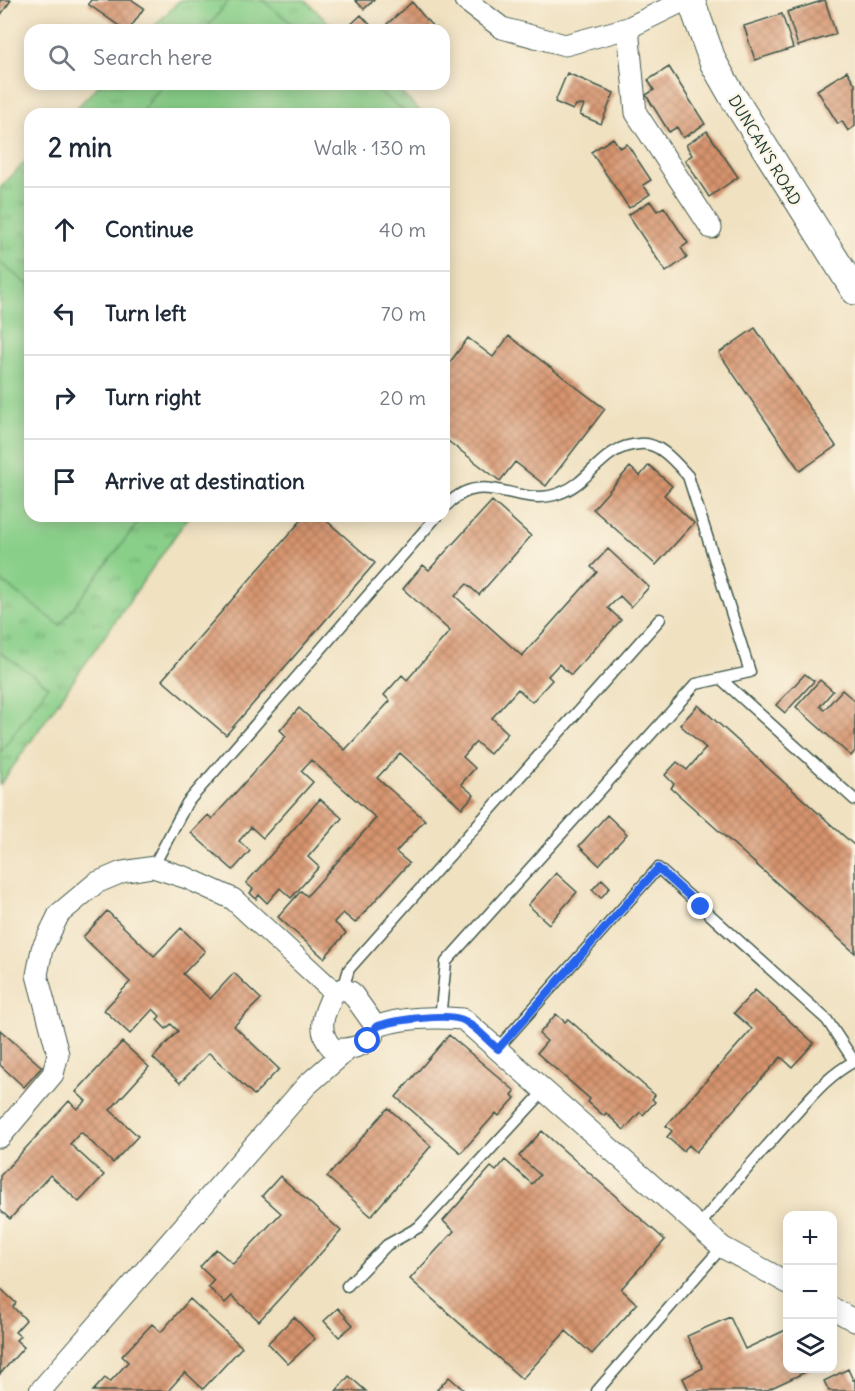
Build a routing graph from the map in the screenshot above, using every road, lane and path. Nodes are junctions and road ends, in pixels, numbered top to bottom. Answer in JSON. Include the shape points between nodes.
{"nodes":[{"id":1,"x":465,"y":0,"type":"edge"},
{"id":2,"x":685,"y":0,"type":"edge"},
{"id":3,"x":691,"y":0,"type":"edge"},
{"id":4,"x":628,"y":28,"type":"junction"},
{"id":5,"x":711,"y":228,"type":"dead end"},
{"id":6,"x":855,"y":291,"type":"edge"},
{"id":7,"x":450,"y":501,"type":"edge"},
{"id":8,"x":432,"y":522,"type":"edge"},
{"id":9,"x":660,"y":619,"type":"dead end"},
{"id":10,"x":721,"y":679,"type":"junction"},
{"id":11,"x":855,"y":800,"type":"edge"},
{"id":12,"x":153,"y":867,"type":"junction"},
{"id":13,"x":338,"y":990,"type":"junction"},
{"id":14,"x":440,"y":1018,"type":"junction"},
{"id":15,"x":376,"y":1027,"type":"junction"},
{"id":16,"x":498,"y":1049,"type":"junction"},
{"id":17,"x":347,"y":1050,"type":"junction"},
{"id":18,"x":855,"y":1061,"type":"edge"},
{"id":19,"x":544,"y":1091,"type":"junction"},
{"id":20,"x":0,"y":1137,"type":"edge"},
{"id":21,"x":699,"y":1226,"type":"junction"},
{"id":22,"x":723,"y":1247,"type":"junction"},
{"id":23,"x":783,"y":1280,"type":"edge"},
{"id":24,"x":347,"y":1286,"type":"dead end"},
{"id":25,"x":837,"y":1311,"type":"edge"},
{"id":26,"x":855,"y":1321,"type":"edge"},
{"id":27,"x":599,"y":1390,"type":"edge"},
{"id":28,"x":40,"y":1391,"type":"edge"}],
"edges":[{"from":1,"to":4,"type":"street","via":[[502,28],[565,45]]},
{"from":2,"to":4,"type":"street"},
{"from":3,"to":6,"type":"street","name":"DUNCAN'S ROAD","via":[[713,62]]},
{"from":4,"to":5,"type":"street","via":[[636,113]]},
{"from":7,"to":10,"type":"lane","via":[[480,486],[533,497],[561,493],[619,446],[644,443],[665,452],[688,477],[750,672]]},
{"from":8,"to":12,"type":"lane","via":[[187,803]]},
{"from":9,"to":13,"type":"lane","via":[[349,969]]},
{"from":10,"to":11,"type":"lane"},
{"from":10,"to":14,"type":"lane","via":[[696,684],[446,962]]},
{"from":12,"to":13,"type":"street","via":[[233,899]]},
{"from":12,"to":20,"type":"street","via":[[122,872],[96,884],[59,914],[42,949],[37,975],[58,1054],[53,1074]]},
{"from":13,"to":15,"type":"street","via":[[351,992]]},
{"from":13,"to":17,"type":"street","via":[[323,1014],[322,1026],[326,1042],[333,1049]]},
{"from":14,"to":15,"type":"street","via":[[388,1022]]},
{"from":14,"to":16,"type":"street","via":[[464,1019]]},
{"from":15,"to":17,"type":"street","via":[[368,1041]]},
{"from":16,"to":18,"type":"lane","via":[[658,868],[827,1020]]},
{"from":16,"to":19,"type":"street"},
{"from":17,"to":28,"type":"street","via":[[307,1085]]},
{"from":18,"to":21,"type":"lane","via":[[837,1070],[735,1180]]},
{"from":19,"to":21,"type":"street"},
{"from":19,"to":24,"type":"lane","via":[[419,1227],[387,1245]]},
{"from":21,"to":22,"type":"street"},
{"from":22,"to":23,"type":"street"},
{"from":22,"to":27,"type":"lane"},
{"from":25,"to":26,"type":"street"}]}
